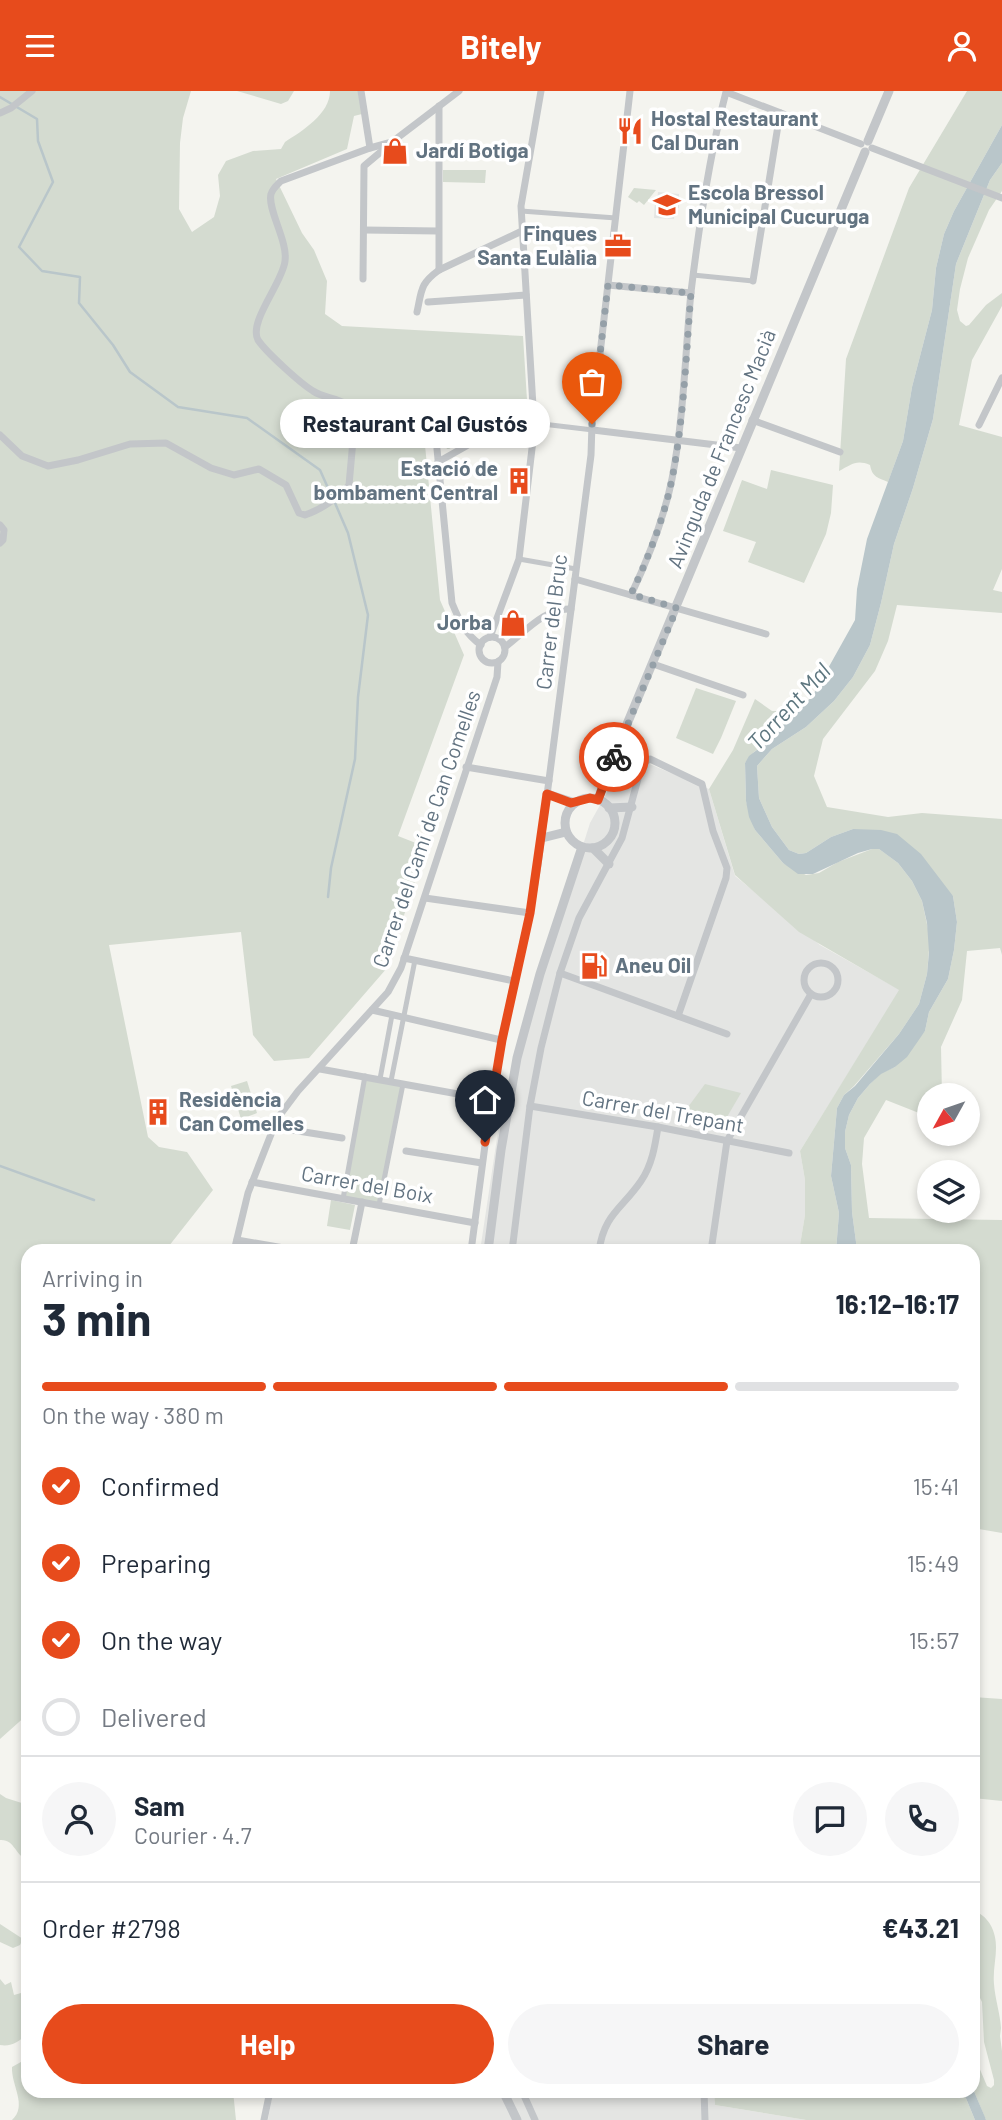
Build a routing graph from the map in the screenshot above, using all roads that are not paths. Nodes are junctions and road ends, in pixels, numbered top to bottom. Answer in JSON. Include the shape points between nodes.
{"nodes":[{"id":1,"x":32,"y":91,"type":"edge"},
{"id":2,"x":361,"y":91,"type":"edge"},
{"id":3,"x":459,"y":91,"type":"edge"},
{"id":4,"x":541,"y":91,"type":"edge"},
{"id":5,"x":630,"y":91,"type":"edge"},
{"id":6,"x":725,"y":91,"type":"edge"},
{"id":7,"x":889,"y":91,"type":"edge"},
{"id":8,"x":439,"y":106,"type":"junction"},
{"id":9,"x":0,"y":113,"type":"edge"},
{"id":10,"x":780,"y":113,"type":"junction"},
{"id":11,"x":392,"y":142,"type":"junction"},
{"id":12,"x":867,"y":146,"type":"junction"},
{"id":13,"x":370,"y":148,"type":"junction"},
{"id":14,"x":1002,"y":198,"type":"edge"},
{"id":15,"x":521,"y":211,"type":"junction"},
{"id":16,"x":615,"y":218,"type":"junction"},
{"id":17,"x":364,"y":229,"type":"junction"},
{"id":18,"x":438,"y":231,"type":"junction"},
{"id":19,"x":522,"y":231,"type":"junction"},
{"id":20,"x":439,"y":269,"type":"junction"},
{"id":21,"x":694,"y":275,"type":"junction"},
{"id":22,"x":363,"y":279,"type":"dead end"},
{"id":23,"x":753,"y":281,"type":"joint"},
{"id":24,"x":608,"y":285,"type":"junction"},
{"id":25,"x":691,"y":293,"type":"junction"},
{"id":26,"x":526,"y":295,"type":"junction"},
{"id":27,"x":428,"y":302,"type":"dead end"},
{"id":28,"x":417,"y":311,"type":"dead end"},
{"id":29,"x":1002,"y":378,"type":"edge"},
{"id":30,"x":752,"y":420,"type":"junction"},
{"id":31,"x":534,"y":423,"type":"junction"},
{"id":32,"x":979,"y":425,"type":"dead end"},
{"id":33,"x":593,"y":430,"type":"junction"},
{"id":34,"x":0,"y":435,"type":"edge"},
{"id":35,"x":678,"y":441,"type":"junction"},
{"id":36,"x":741,"y":448,"type":"junction"},
{"id":37,"x":437,"y":449,"type":"dead end"},
{"id":38,"x":840,"y":452,"type":"dead end"},
{"id":39,"x":438,"y":462,"type":"junction"},
{"id":40,"x":0,"y":525,"type":"edge"},
{"id":41,"x":0,"y":544,"type":"edge"},
{"id":42,"x":519,"y":559,"type":"junction"},
{"id":43,"x":576,"y":569,"type":"junction"},
{"id":44,"x":575,"y":579,"type":"junction"},
{"id":45,"x":631,"y":594,"type":"junction"},
{"id":46,"x":677,"y":608,"type":"junction"},
{"id":47,"x":571,"y":609,"type":"junction"},
{"id":48,"x":766,"y":634,"type":"dead end"},
{"id":49,"x":490,"y":638,"type":"junction"},
{"id":50,"x":481,"y":645,"type":"junction"},
{"id":51,"x":505,"y":647,"type":"junction"},
{"id":52,"x":498,"y":663,"type":"junction"},
{"id":53,"x":653,"y":664,"type":"junction"},
{"id":54,"x":743,"y":695,"type":"dead end"},
{"id":55,"x":466,"y":767,"type":"junction"},
{"id":56,"x":549,"y":781,"type":"junction"},
{"id":57,"x":547,"y":794,"type":"junction"},
{"id":58,"x":598,"y":800,"type":"junction"},
{"id":59,"x":575,"y":803,"type":"junction"},
{"id":60,"x":632,"y":807,"type":"junction"},
{"id":61,"x":609,"y":808,"type":"junction"},
{"id":62,"x":566,"y":832,"type":"junction"},
{"id":63,"x":542,"y":838,"type":"junction"},
{"id":64,"x":582,"y":847,"type":"junction"},
{"id":65,"x":593,"y":848,"type":"junction"},
{"id":66,"x":609,"y":864,"type":"junction"},
{"id":67,"x":425,"y":898,"type":"junction"},
{"id":68,"x":530,"y":913,"type":"junction"},
{"id":69,"x":404,"y":958,"type":"junction"},
{"id":70,"x":415,"y":960,"type":"junction"},
{"id":71,"x":560,"y":973,"type":"junction"},
{"id":72,"x":514,"y":981,"type":"junction"},
{"id":73,"x":811,"y":994,"type":"junction"},
{"id":74,"x":372,"y":1010,"type":"junction"},
{"id":75,"x":392,"y":1015,"type":"junction"},
{"id":76,"x":678,"y":1016,"type":"junction"},
{"id":77,"x":403,"y":1017,"type":"junction"},
{"id":78,"x":727,"y":1034,"type":"dead end"},
{"id":79,"x":502,"y":1040,"type":"junction"},
{"id":80,"x":320,"y":1069,"type":"junction"},
{"id":81,"x":365,"y":1076,"type":"junction"},
{"id":82,"x":380,"y":1079,"type":"junction"},
{"id":83,"x":391,"y":1081,"type":"junction"},
{"id":84,"x":403,"y":1084,"type":"junction"},
{"id":85,"x":491,"y":1100,"type":"junction"},
{"id":86,"x":530,"y":1106,"type":"junction"},
{"id":87,"x":273,"y":1127,"type":"junction"},
{"id":88,"x":658,"y":1127,"type":"junction"},
{"id":89,"x":342,"y":1138,"type":"joint"},
{"id":90,"x":354,"y":1140,"type":"junction"},
{"id":91,"x":727,"y":1141,"type":"junction"},
{"id":92,"x":390,"y":1148,"type":"junction"},
{"id":93,"x":406,"y":1150,"type":"joint"},
{"id":94,"x":789,"y":1153,"type":"dead end"},
{"id":95,"x":482,"y":1163,"type":"junction"},
{"id":96,"x":252,"y":1182,"type":"junction"},
{"id":97,"x":343,"y":1199,"type":"junction"},
{"id":98,"x":362,"y":1202,"type":"junction"},
{"id":99,"x":379,"y":1205,"type":"junction"},
{"id":100,"x":475,"y":1223,"type":"junction"},
{"id":101,"x":237,"y":1241,"type":"junction"},
{"id":102,"x":236,"y":1244,"type":"edge"},
{"id":103,"x":256,"y":1244,"type":"edge"},
{"id":104,"x":353,"y":1244,"type":"edge"},
{"id":105,"x":472,"y":1244,"type":"edge"},
{"id":106,"x":489,"y":1244,"type":"edge"},
{"id":107,"x":513,"y":1244,"type":"edge"},
{"id":108,"x":600,"y":1244,"type":"edge"},
{"id":109,"x":712,"y":1244,"type":"edge"},
{"id":110,"x":269,"y":2098,"type":"edge"},
{"id":111,"x":506,"y":2098,"type":"edge"},
{"id":112,"x":525,"y":2098,"type":"edge"},
{"id":113,"x":704,"y":2098,"type":"edge"},
{"id":114,"x":264,"y":2120,"type":"edge"},
{"id":115,"x":517,"y":2120,"type":"edge"},
{"id":116,"x":535,"y":2120,"type":"edge"},
{"id":117,"x":705,"y":2120,"type":"edge"}],
"edges":[{"from":1,"to":9,"type":"street"},
{"from":2,"to":13,"type":"street"},
{"from":3,"to":8,"type":"street"},
{"from":4,"to":15,"type":"street"},
{"from":5,"to":16,"type":"street","name":"Carrer del Bruc"},
{"from":6,"to":10,"type":"street"},
{"from":6,"to":21,"type":"street"},
{"from":7,"to":12,"type":"street","name":"Avinguda de Francesc Macià"},
{"from":8,"to":11,"type":"street"},
{"from":8,"to":18,"type":"street"},
{"from":10,"to":12,"type":"street"},
{"from":10,"to":23,"type":"street"},
{"from":11,"to":13,"type":"street"},
{"from":11,"to":17,"type":"street","via":[[364,166]]},
{"from":12,"to":14,"type":"street"},
{"from":12,"to":30,"type":"street","name":"Avinguda de Francesc Macià"},
{"from":13,"to":34,"type":"street","via":[[273,188],[270,199],[285,261],[256,333],[271,354],[312,391],[339,400],[353,412],[350,480],[338,496],[305,515],[299,513],[286,485],[259,469],[234,475],[166,443],[130,444],[48,466],[22,456]]},
{"from":15,"to":16,"type":"street"},
{"from":15,"to":19,"type":"street"},
{"from":16,"to":24,"type":"street","name":"Carrer del Bruc"},
{"from":17,"to":18,"type":"street"},
{"from":17,"to":22,"type":"street"},
{"from":18,"to":20,"type":"street"},
{"from":19,"to":20,"type":"street"},
{"from":19,"to":26,"type":"street"},
{"from":20,"to":28,"type":"street","via":[[425,282]]},
{"from":21,"to":23,"type":"street"},
{"from":21,"to":25,"type":"street"},
{"from":24,"to":25,"type":"street"},
{"from":24,"to":33,"type":"street","name":"Carrer del Bruc"},
{"from":25,"to":35,"type":"street"},
{"from":26,"to":27,"type":"street"},
{"from":26,"to":31,"type":"street"},
{"from":29,"to":32,"type":"street"},
{"from":30,"to":36,"type":"street","name":"Avinguda de Francesc Macià"},
{"from":30,"to":38,"type":"street"},
{"from":31,"to":33,"type":"street"},
{"from":31,"to":39,"type":"street","via":[[507,423]]},
{"from":31,"to":42,"type":"street"},
{"from":33,"to":35,"type":"street"},
{"from":33,"to":43,"type":"street","name":"Carrer del Bruc"},
{"from":35,"to":36,"type":"street"},
{"from":35,"to":45,"type":"street","via":[[654,538]]},
{"from":36,"to":46,"type":"street","name":"Avinguda de Francesc Macià"},
{"from":37,"to":39,"type":"street"},
{"from":39,"to":50,"type":"street","via":[[452,603],[460,623]]},
{"from":40,"to":41,"type":"street","via":[[4,530]]},
{"from":42,"to":43,"type":"street"},
{"from":42,"to":49,"type":"street"},
{"from":43,"to":44,"type":"street","name":"Carrer del Bruc"},
{"from":44,"to":45,"type":"street"},
{"from":44,"to":47,"type":"street","name":"Carrer del Bruc"},
{"from":45,"to":46,"type":"street"},
{"from":46,"to":48,"type":"street"},
{"from":46,"to":53,"type":"street","name":"Avinguda de Francesc Macià"},
{"from":47,"to":51,"type":"street","via":[[550,611]]},
{"from":47,"to":56,"type":"street","name":"Carrer del Bruc"},
{"from":49,"to":50,"type":"street"},
{"from":49,"to":51,"type":"street","via":[[499,639]]},
{"from":50,"to":52,"type":"street","via":[[483,660]]},
{"from":51,"to":52,"type":"street"},
{"from":52,"to":55,"type":"street","name":"Carrer del Camí de Can Comelles"},
{"from":53,"to":54,"type":"street"},
{"from":53,"to":58,"type":"street","name":"Avinguda de Francesc Macià"},
{"from":55,"to":56,"type":"street"},
{"from":55,"to":67,"type":"street","name":"Carrer del Camí de Can Comelles"},
{"from":56,"to":57,"type":"street","name":"Carrer del Bruc"},
{"from":57,"to":59,"type":"street"},
{"from":57,"to":63,"type":"street","name":"Carrer del Bruc"},
{"from":58,"to":59,"type":"street"},
{"from":58,"to":61,"type":"street"},
{"from":59,"to":62,"type":"street","via":[[565,819]]},
{"from":60,"to":61,"type":"street"},
{"from":60,"to":66,"type":"street"},
{"from":60,"to":76,"type":"street","via":[[642,764],[650,759],[702,784],[727,868]]},
{"from":61,"to":65,"type":"street","via":[[615,822],[611,836]]},
{"from":62,"to":63,"type":"street"},
{"from":62,"to":64,"type":"street"},
{"from":63,"to":68,"type":"street","name":"Carrer del Bruc"},
{"from":64,"to":65,"type":"street"},
{"from":64,"to":106,"type":"street","via":[[517,1058]]},
{"from":65,"to":66,"type":"street"},
{"from":66,"to":71,"type":"street","via":[[579,918]]},
{"from":67,"to":68,"type":"street"},
{"from":67,"to":69,"type":"street","name":"Carrer del Camí de Can Comelles"},
{"from":68,"to":72,"type":"street","name":"Carrer del Bruc"},
{"from":69,"to":70,"type":"street"},
{"from":69,"to":74,"type":"street","name":"Carrer del Camí de Can Comelles","via":[[393,984]]},
{"from":70,"to":72,"type":"street"},
{"from":70,"to":77,"type":"street"},
{"from":71,"to":76,"type":"street"},
{"from":71,"to":86,"type":"street"},
{"from":72,"to":79,"type":"street","name":"Carrer del Bruc"},
{"from":73,"to":73,"type":"street","via":[[823,997],[836,988],[838,975],[830,965],[818,963],[808,968],[804,980]]},
{"from":73,"to":91,"type":"street"},
{"from":74,"to":75,"type":"street"},
{"from":74,"to":80,"type":"street","name":"Carrer del Camí de Can Comelles"},
{"from":75,"to":77,"type":"street"},
{"from":75,"to":82,"type":"street"},
{"from":76,"to":78,"type":"street"},
{"from":77,"to":79,"type":"street"},
{"from":77,"to":83,"type":"street"},
{"from":79,"to":85,"type":"street","name":"Carrer del Bruc"},
{"from":80,"to":81,"type":"street"},
{"from":80,"to":87,"type":"street","name":"Carrer del Camí de Can Comelles","via":[[286,1105]]},
{"from":81,"to":82,"type":"street"},
{"from":81,"to":90,"type":"street"},
{"from":82,"to":83,"type":"street"},
{"from":83,"to":84,"type":"street"},
{"from":84,"to":85,"type":"street"},
{"from":84,"to":92,"type":"street"},
{"from":85,"to":95,"type":"street","name":"Carrer del Bruc"},
{"from":86,"to":88,"type":"street","name":"Carrer del Trepant"},
{"from":86,"to":107,"type":"street"},
{"from":87,"to":89,"type":"street"},
{"from":87,"to":96,"type":"street","name":"Carrer del Camí de Can Comelles"},
{"from":88,"to":91,"type":"street","name":"Carrer del Trepant"},
{"from":88,"to":108,"type":"street","via":[[643,1178],[611,1216]]},
{"from":89,"to":90,"type":"street"},
{"from":90,"to":97,"type":"street"},
{"from":91,"to":94,"type":"street","name":"Carrer del Trepant"},
{"from":91,"to":109,"type":"street"},
{"from":92,"to":93,"type":"street"},
{"from":92,"to":99,"type":"street"},
{"from":93,"to":95,"type":"street"},
{"from":95,"to":100,"type":"street","name":"Carrer del Bruc"},
{"from":96,"to":97,"type":"street","name":"Carrer del Boix"},
{"from":96,"to":101,"type":"street","name":"Carrer del Camí de Can Comelles"},
{"from":97,"to":98,"type":"street","name":"Carrer del Boix"},
{"from":98,"to":99,"type":"street","name":"Carrer del Boix"},
{"from":98,"to":104,"type":"street"},
{"from":99,"to":100,"type":"street","name":"Carrer del Boix"},
{"from":100,"to":105,"type":"street","name":"Carrer del Bruc"},
{"from":101,"to":102,"type":"street","name":"Carrer del Camí de Can Comelles"},
{"from":101,"to":103,"type":"street"},
{"from":110,"to":114,"type":"street"},
{"from":111,"to":115,"type":"street"},
{"from":112,"to":116,"type":"street"},
{"from":113,"to":117,"type":"street"}]}
